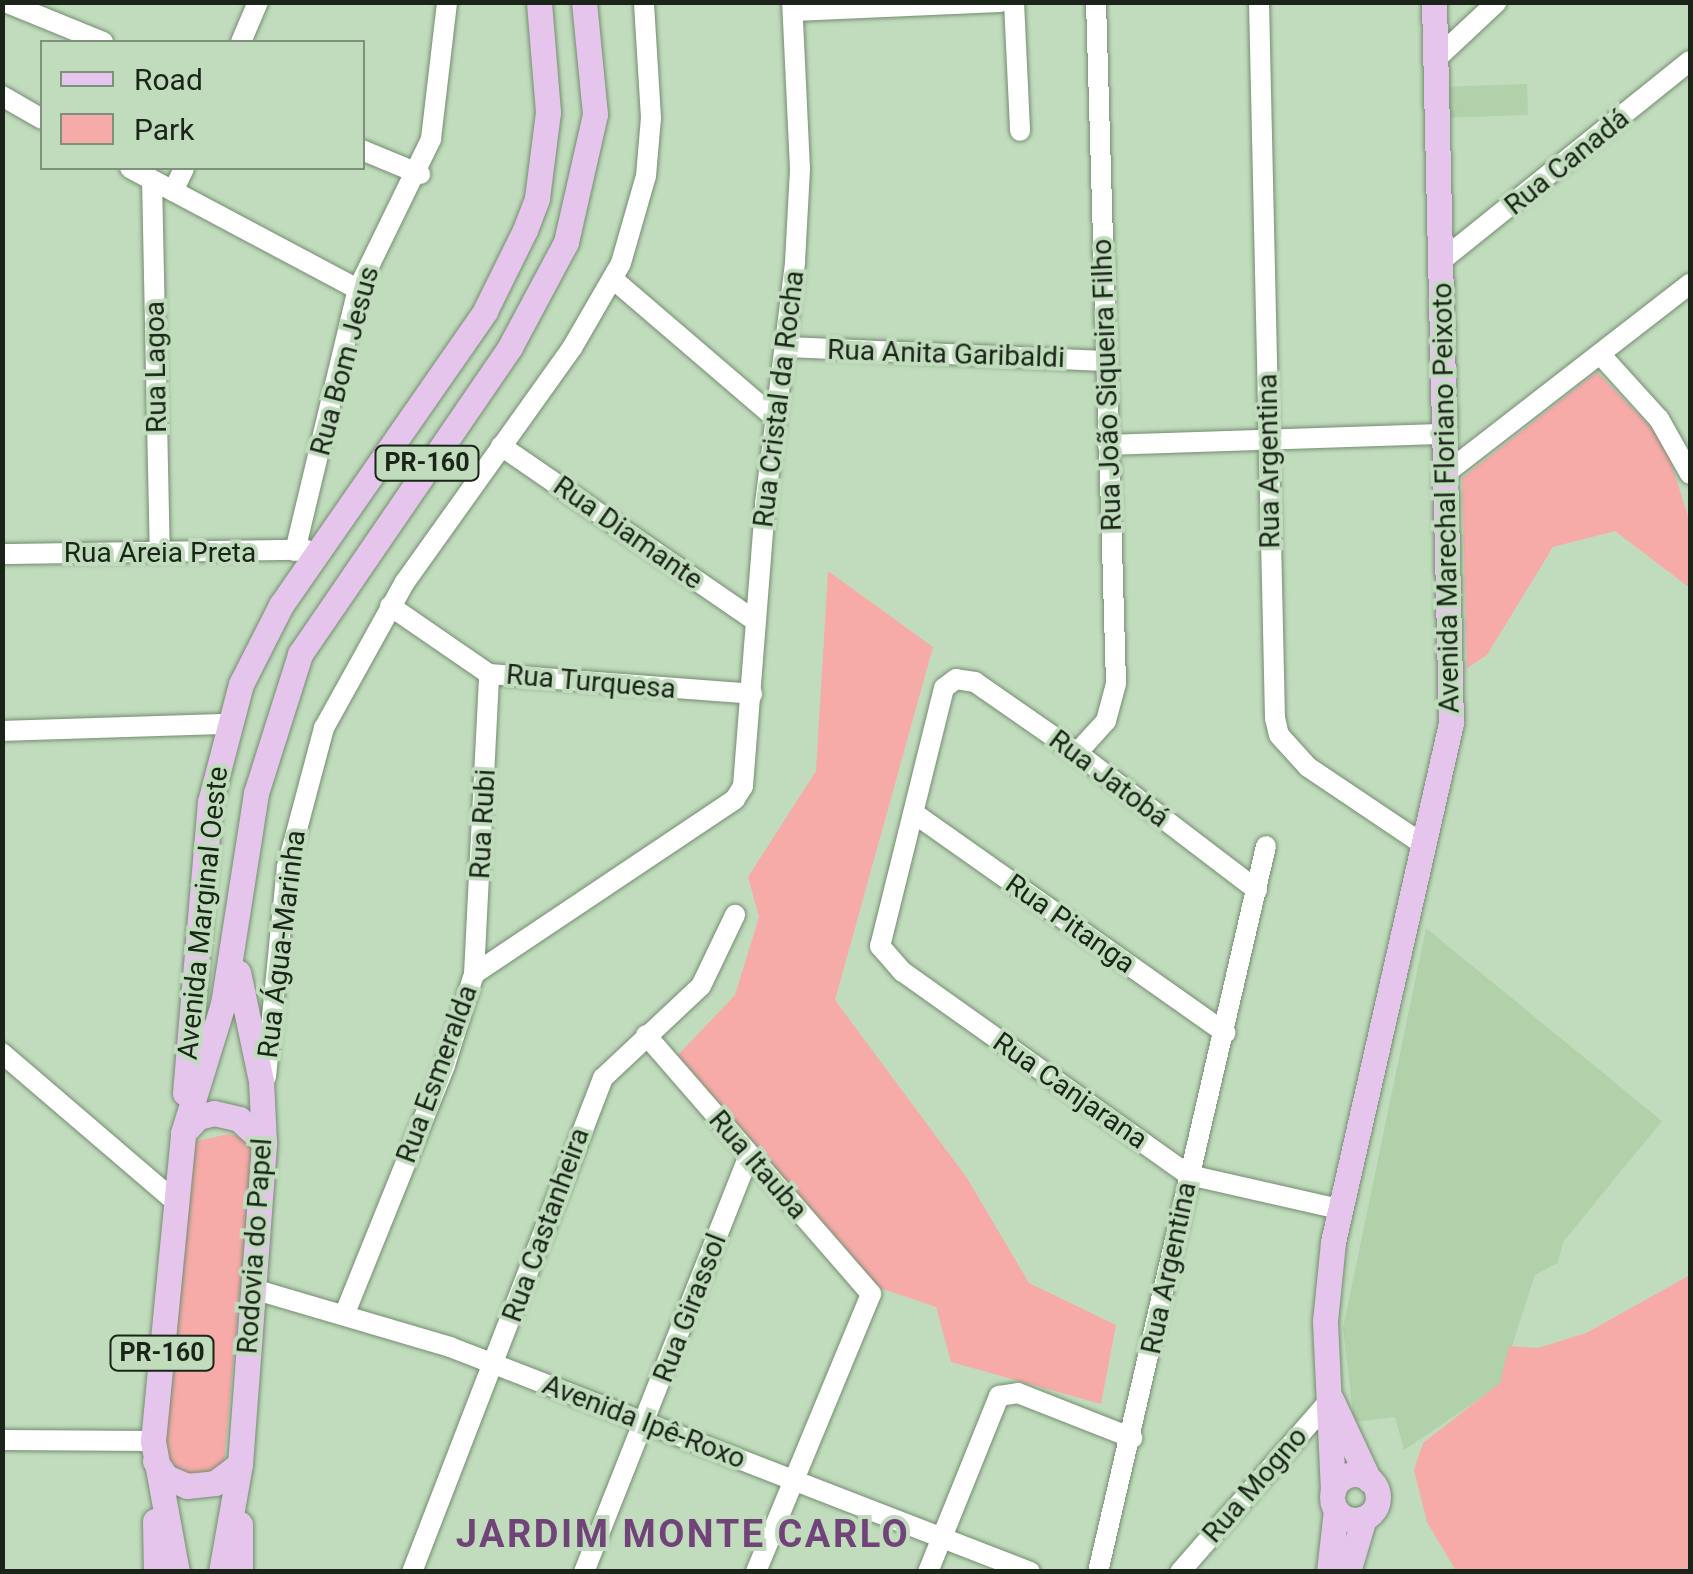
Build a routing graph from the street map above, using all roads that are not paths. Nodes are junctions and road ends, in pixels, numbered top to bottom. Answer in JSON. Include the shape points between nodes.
{"nodes":[{"id":1,"x":4,"y":2,"type":"edge"},
{"id":2,"x":258,"y":2,"type":"edge"},
{"id":3,"x":447,"y":2,"type":"edge"},
{"id":4,"x":539,"y":2,"type":"edge"},
{"id":5,"x":584,"y":2,"type":"edge"},
{"id":6,"x":644,"y":2,"type":"edge"},
{"id":7,"x":1001,"y":2,"type":"edge"},
{"id":8,"x":1014,"y":2,"type":"edge"},
{"id":9,"x":1096,"y":2,"type":"edge"},
{"id":10,"x":1259,"y":2,"type":"edge"},
{"id":11,"x":1434,"y":2,"type":"edge"},
{"id":12,"x":1497,"y":2,"type":"edge"},
{"id":13,"x":968,"y":3,"type":"edge"},
{"id":14,"x":792,"y":7,"type":"edge"},
{"id":15,"x":98,"y":40,"type":"edge"},
{"id":16,"x":242,"y":40,"type":"edge"},
{"id":17,"x":1436,"y":59,"type":"junction"},
{"id":18,"x":1690,"y":62,"type":"edge"},
{"id":19,"x":2,"y":96,"type":"edge"},
{"id":20,"x":40,"y":118,"type":"edge"},
{"id":21,"x":1020,"y":132,"type":"dead end"},
{"id":22,"x":365,"y":151,"type":"edge"},
{"id":23,"x":134,"y":170,"type":"edge"},
{"id":24,"x":183,"y":170,"type":"edge"},
{"id":25,"x":420,"y":174,"type":"junction"},
{"id":26,"x":152,"y":180,"type":"junction"},
{"id":27,"x":174,"y":191,"type":"junction"},
{"id":28,"x":1441,"y":261,"type":"junction"},
{"id":29,"x":613,"y":279,"type":"junction"},
{"id":30,"x":1690,"y":284,"type":"edge"},
{"id":31,"x":358,"y":289,"type":"junction"},
{"id":32,"x":786,"y":348,"type":"junction"},
{"id":33,"x":1600,"y":354,"type":"junction"},
{"id":34,"x":1106,"y":361,"type":"junction"},
{"id":35,"x":774,"y":417,"type":"junction"},
{"id":36,"x":1445,"y":434,"type":"junction"},
{"id":37,"x":1268,"y":440,"type":"junction"},
{"id":38,"x":1108,"y":445,"type":"junction"},
{"id":39,"x":501,"y":446,"type":"junction"},
{"id":40,"x":1446,"y":473,"type":"junction"},
{"id":41,"x":1690,"y":474,"type":"edge"},
{"id":42,"x":307,"y":550,"type":"junction"},
{"id":43,"x":160,"y":553,"type":"junction"},
{"id":44,"x":2,"y":554,"type":"edge"},
{"id":45,"x":390,"y":606,"type":"junction"},
{"id":46,"x":756,"y":621,"type":"junction"},
{"id":47,"x":489,"y":674,"type":"junction"},
{"id":48,"x":752,"y":694,"type":"junction"},
{"id":49,"x":228,"y":724,"type":"junction"},
{"id":50,"x":2,"y":731,"type":"edge"},
{"id":51,"x":1076,"y":753,"type":"junction"},
{"id":52,"x":743,"y":786,"type":"joint"},
{"id":53,"x":915,"y":814,"type":"junction"},
{"id":54,"x":1424,"y":845,"type":"junction"},
{"id":55,"x":1266,"y":846,"type":"dead end"},
{"id":56,"x":1257,"y":890,"type":"junction"},
{"id":57,"x":735,"y":915,"type":"dead end"},
{"id":58,"x":236,"y":922,"type":"junction"},
{"id":59,"x":474,"y":974,"type":"junction"},
{"id":60,"x":1226,"y":1034,"type":"junction"},
{"id":61,"x":646,"y":1035,"type":"junction"},
{"id":62,"x":2,"y":1053,"type":"edge"},
{"id":63,"x":183,"y":1133,"type":"junction"},
{"id":64,"x":264,"y":1142,"type":"junction"},
{"id":65,"x":749,"y":1156,"type":"junction"},
{"id":66,"x":1189,"y":1175,"type":"junction"},
{"id":67,"x":178,"y":1204,"type":"junction"},
{"id":68,"x":1339,"y":1209,"type":"junction"},
{"id":69,"x":253,"y":1289,"type":"junction"},
{"id":70,"x":345,"y":1313,"type":"junction"},
{"id":71,"x":494,"y":1365,"type":"junction"},
{"id":72,"x":1331,"y":1399,"type":"junction"},
{"id":73,"x":646,"y":1422,"type":"junction"},
{"id":74,"x":1132,"y":1438,"type":"junction"},
{"id":75,"x":2,"y":1440,"type":"edge"},
{"id":76,"x":1354,"y":1445,"type":"junction"},
{"id":77,"x":154,"y":1451,"type":"junction"},
{"id":78,"x":240,"y":1464,"type":"junction"},
{"id":79,"x":792,"y":1480,"type":"junction"},
{"id":80,"x":1370,"y":1480,"type":"junction"},
{"id":81,"x":1333,"y":1493,"type":"junction"},
{"id":82,"x":1364,"y":1518,"type":"junction"},
{"id":83,"x":942,"y":1538,"type":"junction"},
{"id":84,"x":156,"y":1572,"type":"edge"},
{"id":85,"x":177,"y":1572,"type":"edge"},
{"id":86,"x":221,"y":1572,"type":"edge"},
{"id":87,"x":240,"y":1572,"type":"edge"},
{"id":88,"x":412,"y":1572,"type":"edge"},
{"id":89,"x":584,"y":1572,"type":"edge"},
{"id":90,"x":756,"y":1572,"type":"edge"},
{"id":91,"x":928,"y":1572,"type":"edge"},
{"id":92,"x":1030,"y":1572,"type":"edge"},
{"id":93,"x":1098,"y":1572,"type":"edge"},
{"id":94,"x":1180,"y":1572,"type":"edge"},
{"id":95,"x":1330,"y":1572,"type":"edge"},
{"id":96,"x":1348,"y":1572,"type":"edge"}],
"edges":[{"from":1,"to":15,"type":"street"},
{"from":2,"to":16,"type":"street"},
{"from":3,"to":25,"type":"street","name":"Rua Bom Jesus","via":[[432,139]]},
{"from":4,"to":42,"type":"main road","name":"Avenida Marginal Oeste","via":[[548,112],[537,198],[525,230],[485,310]]},
{"from":5,"to":58,"type":"main road","name":"Rodovia do Papel","number":"PR-160","via":[[594,114],[566,242],[510,347],[300,654],[256,793]]},
{"from":6,"to":29,"type":"street","name":"Rua Água-Marinha","via":[[651,118],[646,176]]},
{"from":7,"to":13,"type":"street"},
{"from":8,"to":21,"type":"street"},
{"from":9,"to":34,"type":"street","name":"Rua João Siqueira Filho"},
{"from":10,"to":37,"type":"street","name":"Rua Argentina"},
{"from":11,"to":17,"type":"main road","name":"Avenida Marechal Floriano Peixoto"},
{"from":12,"to":17,"type":"street"},
{"from":13,"to":14,"type":"street"},
{"from":14,"to":32,"type":"street","name":"Rua Cristal da Rocha","via":[[800,169]]},
{"from":17,"to":28,"type":"main road","name":"Avenida Marechal Floriano Peixoto"},
{"from":18,"to":28,"type":"street","name":"Rua Canadá"},
{"from":19,"to":20,"type":"street"},
{"from":22,"to":25,"type":"street"},
{"from":23,"to":26,"type":"street"},
{"from":24,"to":27,"type":"street"},
{"from":25,"to":31,"type":"street","name":"Rua Bom Jesus"},
{"from":26,"to":27,"type":"street"},
{"from":26,"to":43,"type":"street","name":"Rua Lagoa"},
{"from":27,"to":31,"type":"street"},
{"from":28,"to":36,"type":"main road","name":"Avenida Marechal Floriano Peixoto"},
{"from":29,"to":35,"type":"street"},
{"from":29,"to":39,"type":"street","name":"Rua Água-Marinha"},
{"from":30,"to":33,"type":"street"},
{"from":31,"to":42,"type":"street","name":"Rua Bom Jesus"},
{"from":32,"to":34,"type":"street","name":"Rua Anita Garibaldi"},
{"from":32,"to":35,"type":"street","name":"Rua Cristal da Rocha"},
{"from":33,"to":40,"type":"street"},
{"from":33,"to":41,"type":"street","via":[[1659,419]]},
{"from":34,"to":38,"type":"street","name":"Rua João Siqueira Filho"},
{"from":35,"to":46,"type":"street","name":"Rua Cristal da Rocha"},
{"from":36,"to":37,"type":"street"},
{"from":36,"to":40,"type":"main road","name":"Avenida Marechal Floriano Peixoto"},
{"from":37,"to":38,"type":"street"},
{"from":37,"to":54,"type":"street","name":"Rua Argentina","via":[[1279,735],[1308,766]]},
{"from":38,"to":51,"type":"street","name":"Rua João Siqueira Filho","via":[[1116,700],[1106,722]]},
{"from":39,"to":45,"type":"street","name":"Rua Água-Marinha"},
{"from":39,"to":46,"type":"street","name":"Rua Diamante"},
{"from":40,"to":54,"type":"main road","name":"Avenida Marechal Floriano Peixoto","via":[[1451,723]]},
{"from":42,"to":43,"type":"street","name":"Rua Areia Preta"},
{"from":42,"to":49,"type":"main road","name":"Avenida Marginal Oeste"},
{"from":43,"to":44,"type":"street","name":"Rua Areia Preta"},
{"from":45,"to":47,"type":"street","name":"Rua Turquesa"},
{"from":45,"to":64,"type":"street","name":"Rua Água-Marinha","via":[[340,694],[302,797],[281,922]]},
{"from":46,"to":48,"type":"street","name":"Rua Cristal da Rocha"},
{"from":47,"to":48,"type":"street","name":"Rua Turquesa"},
{"from":47,"to":59,"type":"street","name":"Rua Rubi"},
{"from":48,"to":52,"type":"street","name":"Rua Cristal da Rocha"},
{"from":49,"to":50,"type":"street"},
{"from":49,"to":63,"type":"main road","name":"Avenida Marginal Oeste","via":[[206,839]]},
{"from":51,"to":53,"type":"street","name":"Rua Jatobá","via":[[975,682],[956,679],[944,688]]},
{"from":51,"to":56,"type":"street","name":"Rua Jatobá"},
{"from":52,"to":59,"type":"street","name":"Rua Esmeralda","via":[[735,799]]},
{"from":53,"to":60,"type":"street","name":"Rua Pitanga"},
{"from":53,"to":66,"type":"street","name":"Rua Canjarana","via":[[880,946],[903,972]]},
{"from":54,"to":68,"type":"main road","name":"Avenida Marechal Floriano Peixoto"},
{"from":55,"to":56,"type":"street","name":"Rua Argentina"},
{"from":56,"to":60,"type":"street","name":"Rua Argentina"},
{"from":57,"to":61,"type":"street","name":"Rua Castanheira","via":[[701,986]]},
{"from":58,"to":63,"type":"main road","name":"Rodovia do Papel","number":"PR-160","via":[[216,1031]]},
{"from":58,"to":64,"type":"main road","name":"Rodovia do Papel","number":"PR-160","via":[[238,994],[258,1063]]},
{"from":59,"to":70,"type":"street","name":"Rua Esmeralda","via":[[445,1066]]},
{"from":60,"to":66,"type":"street","name":"Rua Argentina"},
{"from":61,"to":65,"type":"street","name":"Rua Itauba"},
{"from":61,"to":71,"type":"street","name":"Rua Castanheira","via":[[616,1059],[592,1100]]},
{"from":62,"to":67,"type":"street"},
{"from":63,"to":64,"type":"main road","via":[[198,1117],[214,1113],[239,1119]]},
{"from":63,"to":67,"type":"main road","name":"Rodovia do Papel","number":"PR-160"},
{"from":64,"to":69,"type":"main road","name":"Rodovia do Papel","number":"PR-160"},
{"from":65,"to":73,"type":"street","name":"Rua Girassol"},
{"from":65,"to":79,"type":"street","name":"Rua Itauba","via":[[871,1294]]},
{"from":66,"to":68,"type":"street","name":"Rua Canjarana"},
{"from":66,"to":74,"type":"street","name":"Rua Argentina"},
{"from":67,"to":77,"type":"main road","name":"Rodovia do Papel","number":"PR-160"},
{"from":68,"to":72,"type":"main road","name":"Avenida Marechal Floriano Peixoto","via":[[1325,1322]]},
{"from":69,"to":70,"type":"street","name":"Avenida Ipê-Roxo"},
{"from":69,"to":78,"type":"main road","name":"Rodovia do Papel","number":"PR-160"},
{"from":70,"to":71,"type":"street","name":"Avenida Ipê-Roxo"},
{"from":71,"to":73,"type":"street","name":"Avenida Ipê-Roxo"},
{"from":71,"to":88,"type":"street","name":"Rua Castanheira"},
{"from":72,"to":76,"type":"main road","name":"Avenida Marechal Floriano Peixoto"},
{"from":72,"to":81,"type":"main road","name":"Avenida Marechal Floriano Peixoto"},
{"from":72,"to":94,"type":"street","name":"Rua Mogno"},
{"from":73,"to":79,"type":"street","name":"Avenida Ipê-Roxo"},
{"from":73,"to":89,"type":"street","name":"Rua Girassol"},
{"from":74,"to":83,"type":"street","via":[[1006,1391],[995,1402]]},
{"from":74,"to":93,"type":"street","name":"Rua Argentina"},
{"from":75,"to":77,"type":"street"},
{"from":76,"to":80,"type":"main road","name":"Avenida Marechal Floriano Peixoto"},
{"from":76,"to":81,"type":"main road"},
{"from":77,"to":78,"type":"main road","via":[[166,1478],[187,1486],[215,1483]]},
{"from":77,"to":84,"type":"main road"},
{"from":77,"to":85,"type":"main road","name":"Rodovia do Papel","number":"PR-160"},
{"from":78,"to":86,"type":"main road","name":"Rodovia do Papel","number":"PR-160"},
{"from":78,"to":87,"type":"main road"},
{"from":79,"to":83,"type":"street","name":"Avenida Ipê-Roxo"},
{"from":79,"to":90,"type":"street"},
{"from":80,"to":81,"type":"main road","via":[[1351,1474]]},
{"from":80,"to":82,"type":"main road","via":[[1378,1496]]},
{"from":81,"to":82,"type":"main road","via":[[1352,1520]]},
{"from":81,"to":95,"type":"main road","name":"Avenida Marechal Floriano Peixoto"},
{"from":82,"to":96,"type":"main road"},
{"from":83,"to":91,"type":"street"},
{"from":83,"to":92,"type":"street","name":"Avenida Ipê-Roxo"}]}
